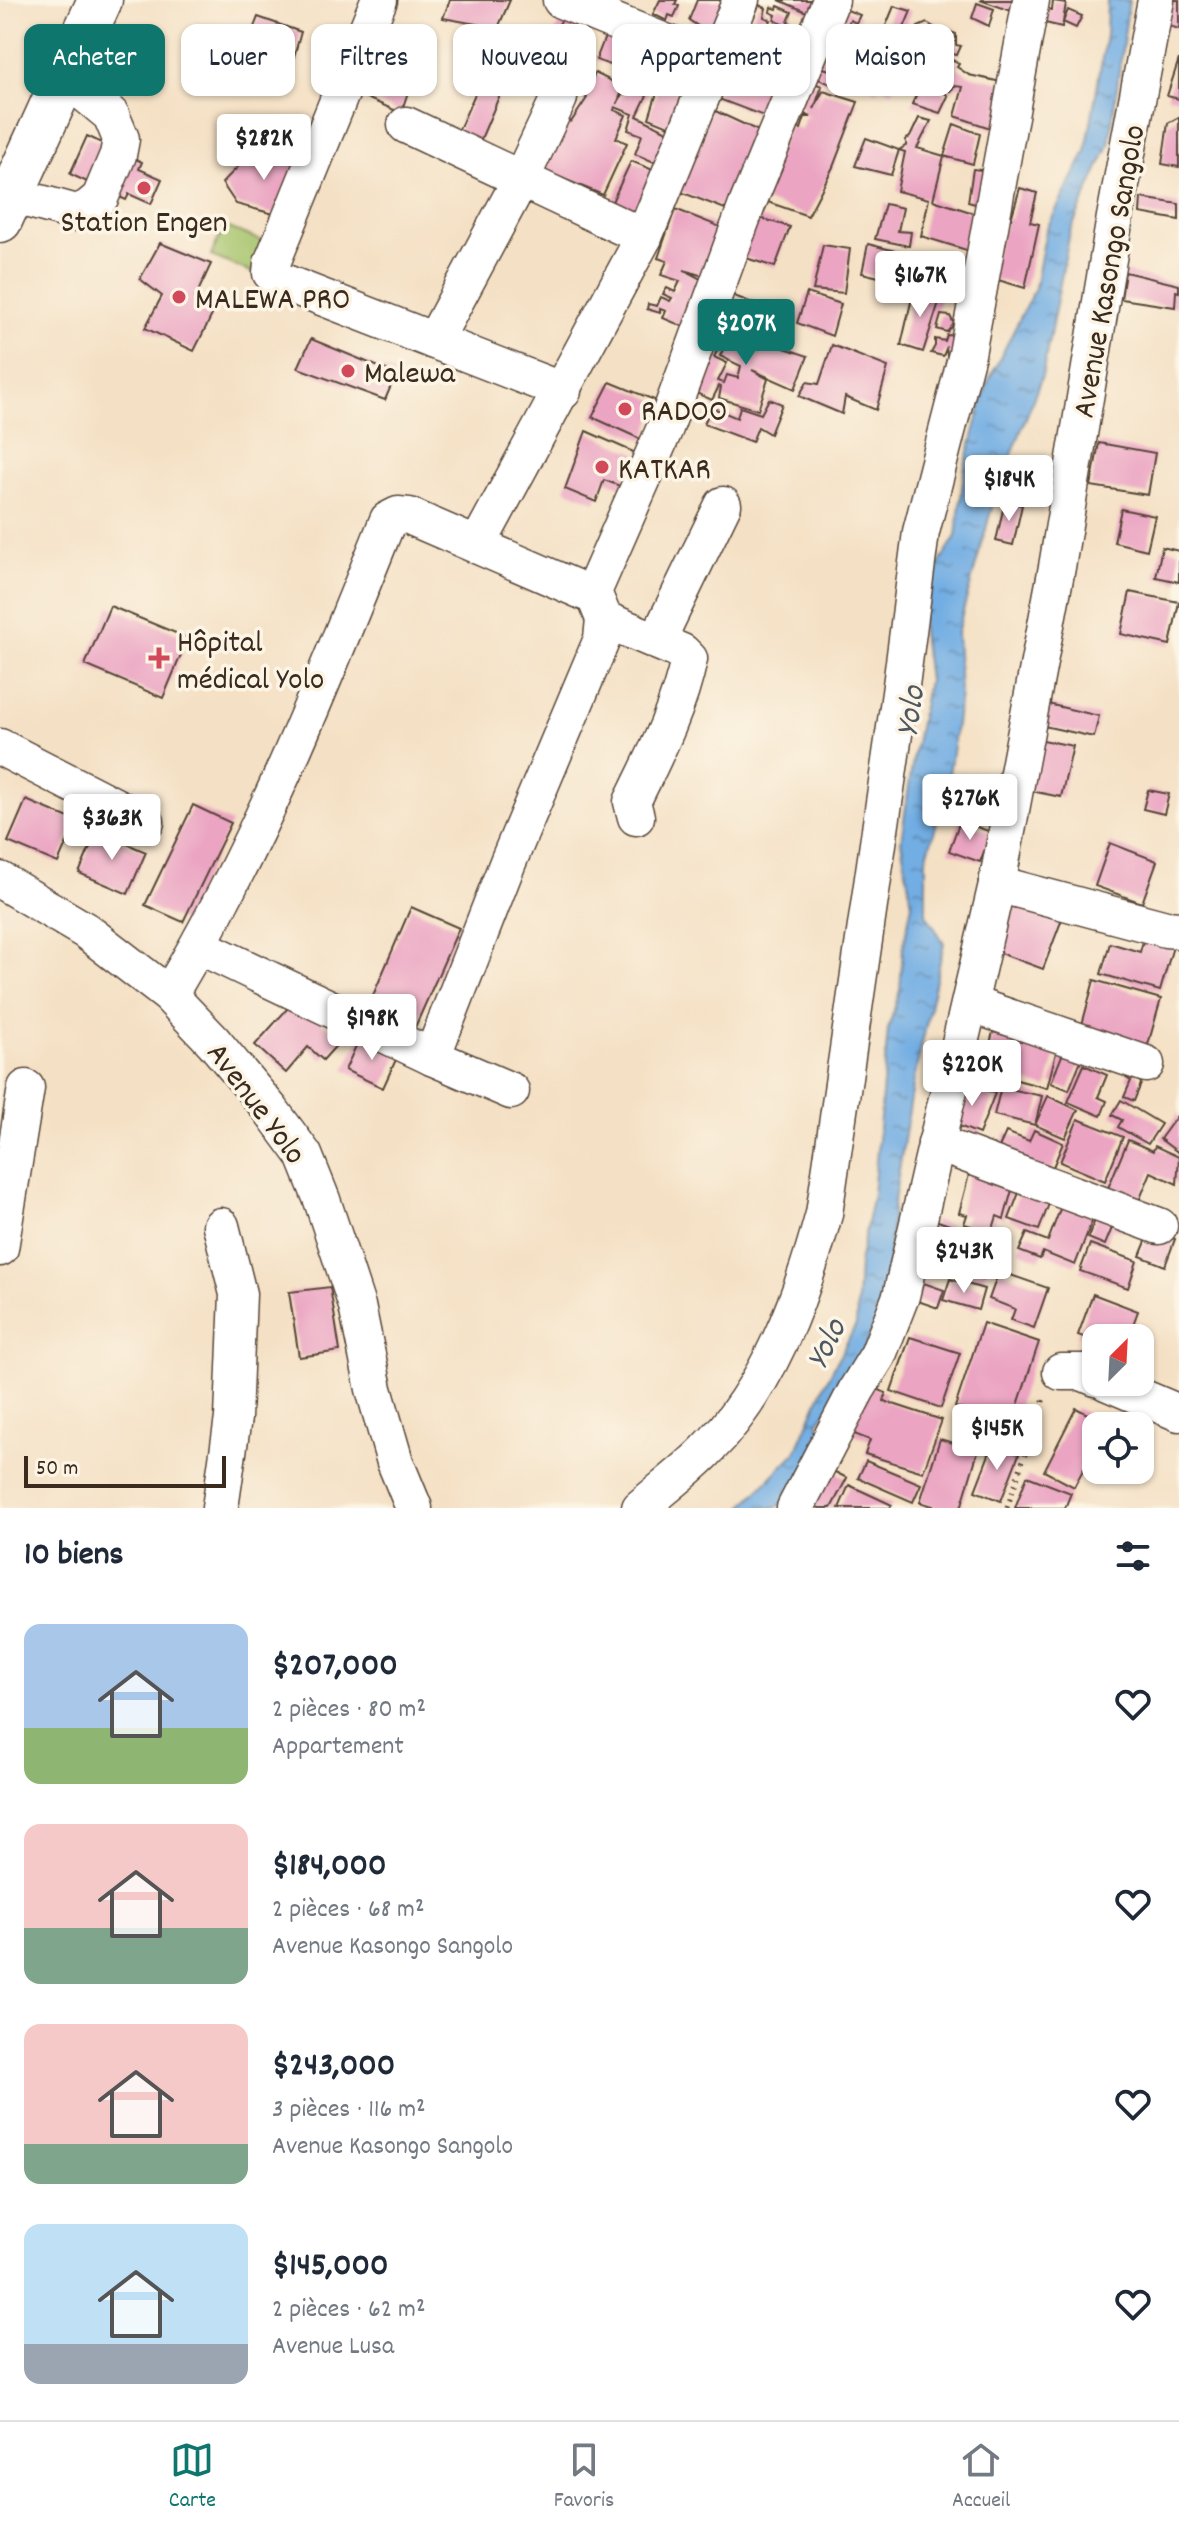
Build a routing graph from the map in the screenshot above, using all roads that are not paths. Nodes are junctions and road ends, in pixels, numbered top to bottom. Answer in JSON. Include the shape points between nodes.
{"nodes":[{"id":1,"x":100,"y":0,"type":"edge"},
{"id":2,"x":379,"y":0,"type":"edge"},
{"id":3,"x":561,"y":0,"type":"edge"},
{"id":4,"x":741,"y":0,"type":"edge"},
{"id":5,"x":831,"y":0,"type":"edge"},
{"id":6,"x":1031,"y":0,"type":"edge"},
{"id":7,"x":1156,"y":0,"type":"edge"},
{"id":8,"x":89,"y":24,"type":"edge"},
{"id":9,"x":620,"y":24,"type":"edge"},
{"id":10,"x":732,"y":24,"type":"edge"},
{"id":11,"x":56,"y":96,"type":"edge"},
{"id":12,"x":88,"y":96,"type":"edge"},
{"id":13,"x":703,"y":96,"type":"edge"},
{"id":14,"x":559,"y":98,"type":"dead end"},
{"id":15,"x":406,"y":125,"type":"dead end"},
{"id":16,"x":521,"y":179,"type":"junction"},
{"id":17,"x":4,"y":208,"type":"edge"},
{"id":18,"x":644,"y":237,"type":"junction"},
{"id":19,"x":434,"y":341,"type":"junction"},
{"id":20,"x":563,"y":391,"type":"junction"},
{"id":21,"x":723,"y":505,"type":"dead end"},
{"id":22,"x":478,"y":544,"type":"junction"},
{"id":23,"x":599,"y":606,"type":"junction"},
{"id":24,"x":657,"y":641,"type":"junction"},
{"id":25,"x":0,"y":747,"type":"edge"},
{"id":26,"x":636,"y":817,"type":"dead end"},
{"id":27,"x":146,"y":822,"type":"dead end"},
{"id":28,"x":0,"y":880,"type":"edge"},
{"id":29,"x":997,"y":884,"type":"junction"},
{"id":30,"x":1179,"y":930,"type":"edge"},
{"id":31,"x":199,"y":946,"type":"junction"},
{"id":32,"x":169,"y":995,"type":"junction"},
{"id":33,"x":970,"y":1004,"type":"junction"},
{"id":34,"x":432,"y":1057,"type":"junction"},
{"id":35,"x":1146,"y":1064,"type":"dead end"},
{"id":36,"x":26,"y":1088,"type":"dead end"},
{"id":37,"x":511,"y":1091,"type":"dead end"},
{"id":38,"x":936,"y":1143,"type":"junction"},
{"id":39,"x":221,"y":1226,"type":"dead end"},
{"id":40,"x":1159,"y":1226,"type":"dead end"},
{"id":41,"x":0,"y":1248,"type":"edge"},
{"id":42,"x":1139,"y":1396,"type":"edge"},
{"id":43,"x":1179,"y":1413,"type":"edge"},
{"id":44,"x":220,"y":1508,"type":"edge"},
{"id":45,"x":414,"y":1508,"type":"edge"},
{"id":46,"x":640,"y":1508,"type":"edge"},
{"id":47,"x":795,"y":1508,"type":"edge"}],
"edges":[{"from":1,"to":8,"type":"main road"},
{"from":2,"to":19,"type":"street","via":[[271,273]]},
{"from":3,"to":9,"type":"street"},
{"from":4,"to":10,"type":"street"},
{"from":5,"to":23,"type":"street","via":[[747,205]]},
{"from":6,"to":46,"type":"street","via":[[970,341],[921,532],[824,1214],[789,1322],[744,1405],[706,1452]]},
{"from":7,"to":29,"type":"street","name":"Avenue Kasongo Sangolo"},
{"from":11,"to":17,"type":"main road"},
{"from":12,"to":17,"type":"street","via":[[111,115],[121,139],[100,198],[77,213]]},
{"from":13,"to":18,"type":"street"},
{"from":14,"to":16,"type":"street"},
{"from":15,"to":16,"type":"street"},
{"from":16,"to":18,"type":"street"},
{"from":16,"to":19,"type":"street"},
{"from":18,"to":20,"type":"street"},
{"from":19,"to":20,"type":"street"},
{"from":20,"to":22,"type":"street"},
{"from":21,"to":24,"type":"street"},
{"from":22,"to":23,"type":"street","via":[[587,593]]},
{"from":22,"to":31,"type":"street","via":[[409,516],[388,520],[298,744]]},
{"from":23,"to":24,"type":"street"},
{"from":23,"to":34,"type":"street","via":[[602,639]]},
{"from":24,"to":26,"type":"street","via":[[689,659],[655,756],[632,802]]},
{"from":25,"to":27,"type":"street"},
{"from":28,"to":32,"type":"street","name":"Avenue Yolo","via":[[86,931]]},
{"from":29,"to":30,"type":"street"},
{"from":29,"to":33,"type":"street","name":"Avenue Kasongo Sangolo"},
{"from":31,"to":32,"type":"street"},
{"from":31,"to":34,"type":"street"},
{"from":32,"to":45,"type":"street","name":"Avenue Yolo","via":[[304,1155],[357,1306],[374,1389]]},
{"from":33,"to":35,"type":"street"},
{"from":33,"to":38,"type":"street","name":"Avenue Kasongo Sangolo"},
{"from":34,"to":37,"type":"street"},
{"from":36,"to":41,"type":"street"},
{"from":38,"to":40,"type":"street"},
{"from":38,"to":47,"type":"street","name":"Avenue Kasongo Sangolo","via":[[901,1296],[878,1355]]},
{"from":39,"to":44,"type":"street","via":[[238,1294],[233,1418]]},
{"from":42,"to":43,"type":"street"}]}
